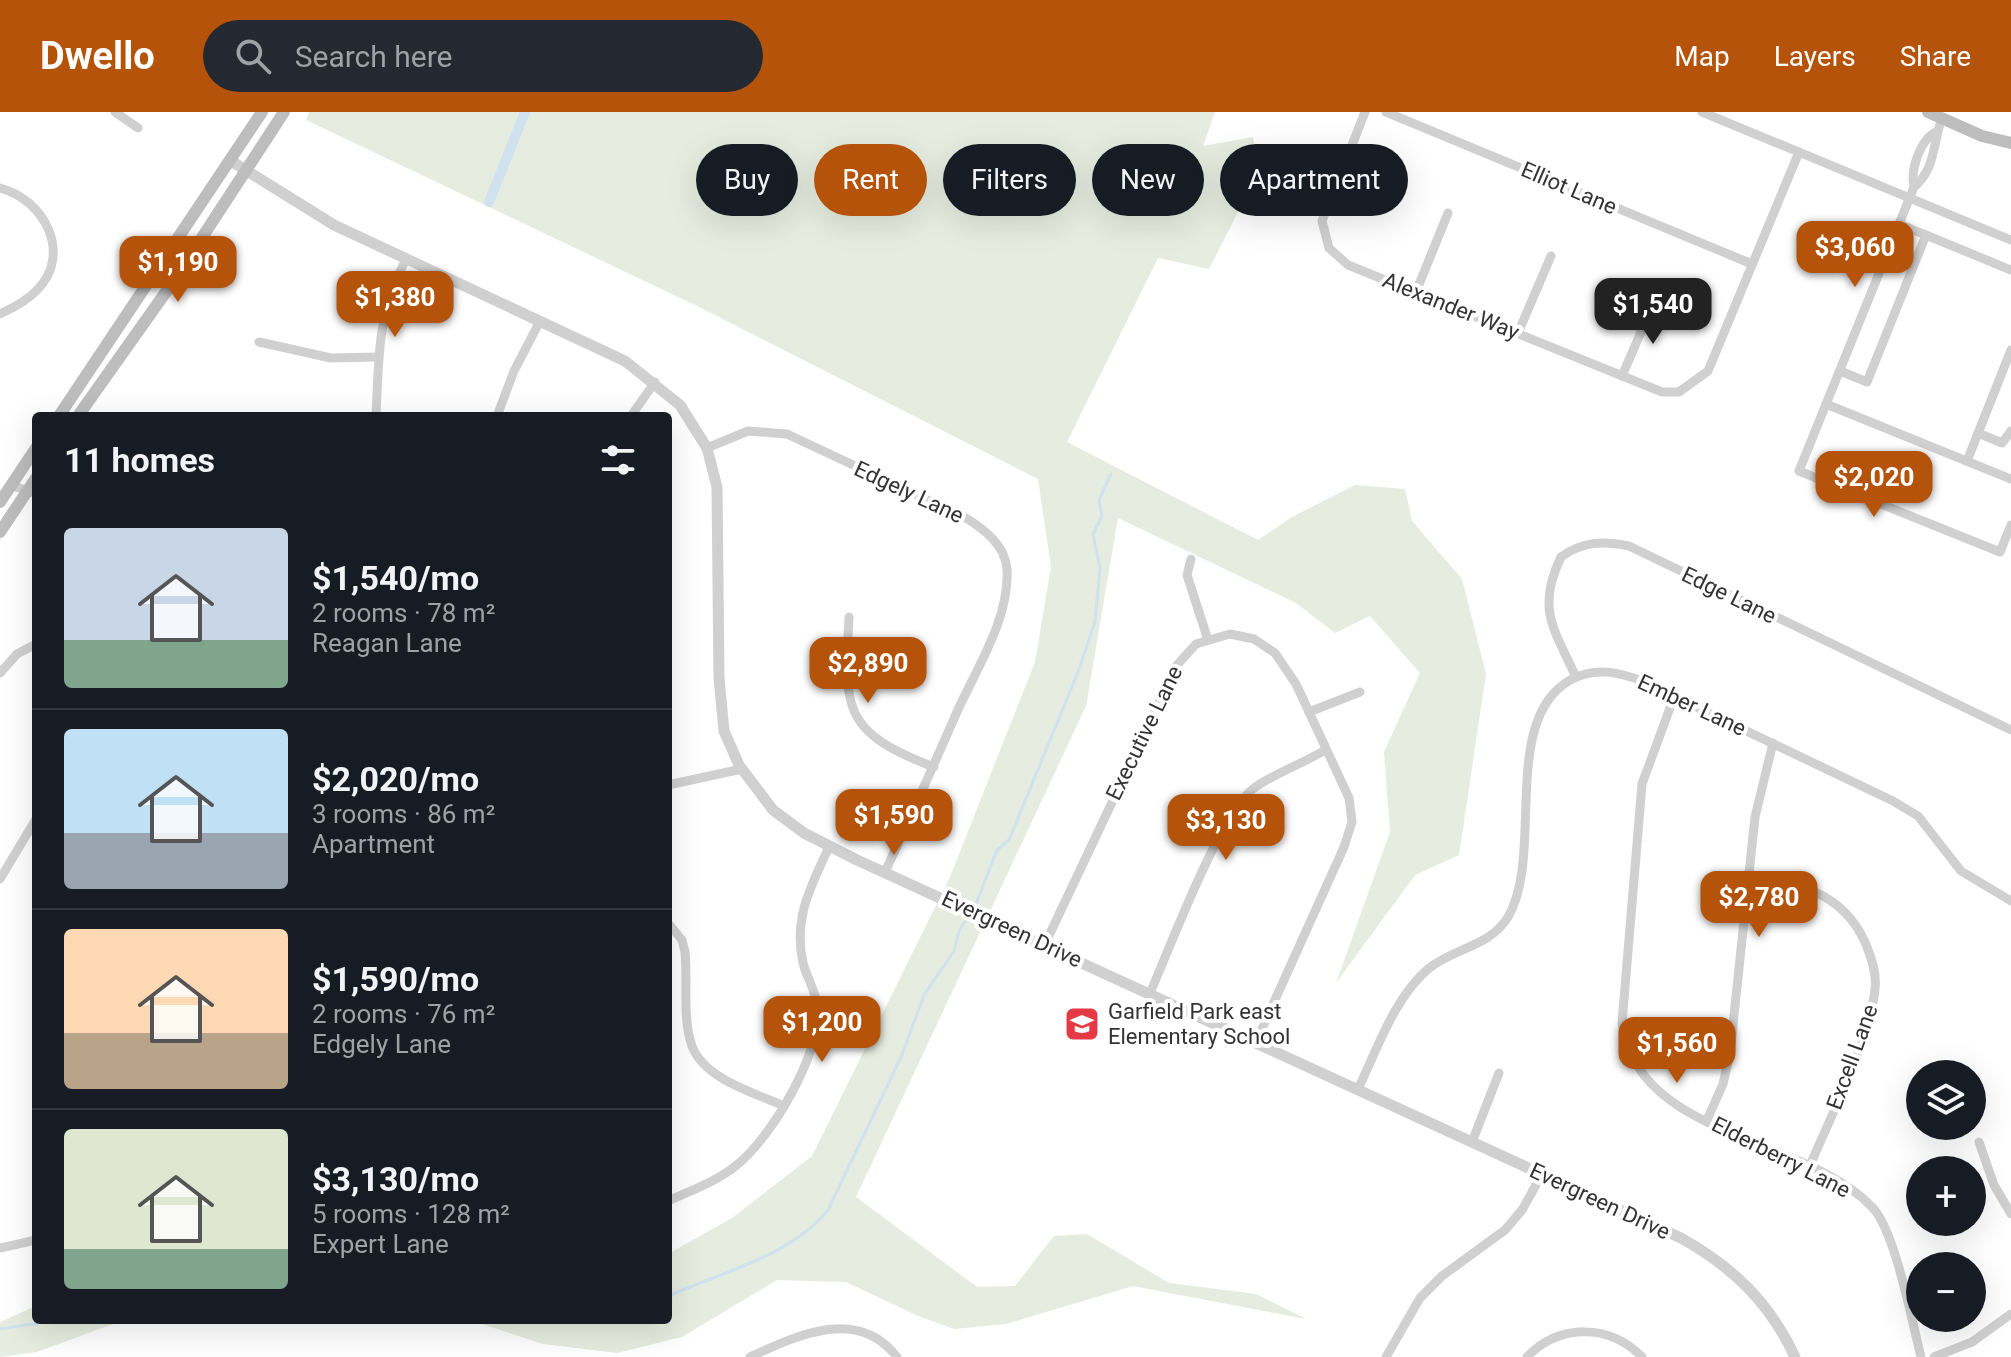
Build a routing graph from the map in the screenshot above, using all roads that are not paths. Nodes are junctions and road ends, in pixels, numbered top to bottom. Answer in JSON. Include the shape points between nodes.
{"nodes":[{"id":1,"x":115,"y":112,"type":"edge"},
{"id":2,"x":262,"y":112,"type":"edge"},
{"id":3,"x":284,"y":112,"type":"edge"},
{"id":4,"x":1365,"y":112,"type":"edge"},
{"id":5,"x":1386,"y":112,"type":"edge"},
{"id":6,"x":1702,"y":112,"type":"edge"},
{"id":7,"x":1928,"y":112,"type":"edge"},
{"id":8,"x":1942,"y":118,"type":"junction"},
{"id":9,"x":138,"y":128,"type":"dead end"},
{"id":10,"x":2011,"y":143,"type":"edge"},
{"id":11,"x":1799,"y":152,"type":"junction"},
{"id":12,"x":231,"y":161,"type":"junction"},
{"id":13,"x":245,"y":170,"type":"junction"},
{"id":14,"x":0,"y":188,"type":"edge"},
{"id":15,"x":1909,"y":198,"type":"junction"},
{"id":16,"x":1448,"y":213,"type":"dead end"},
{"id":17,"x":1899,"y":224,"type":"junction"},
{"id":18,"x":1926,"y":235,"type":"junction"},
{"id":19,"x":2011,"y":240,"type":"edge"},
{"id":20,"x":1551,"y":256,"type":"dead end"},
{"id":21,"x":406,"y":259,"type":"junction"},
{"id":22,"x":1752,"y":264,"type":"junction"},
{"id":23,"x":2011,"y":270,"type":"edge"},
{"id":24,"x":1416,"y":292,"type":"junction"},
{"id":25,"x":1653,"y":304,"type":"dead end"},
{"id":26,"x":0,"y":314,"type":"edge"},
{"id":27,"x":540,"y":321,"type":"junction"},
{"id":28,"x":1518,"y":333,"type":"junction"},
{"id":29,"x":259,"y":342,"type":"dead end"},
{"id":30,"x":2011,"y":350,"type":"edge"},
{"id":31,"x":377,"y":357,"type":"junction"},
{"id":32,"x":1840,"y":371,"type":"junction"},
{"id":33,"x":1622,"y":376,"type":"junction"},
{"id":34,"x":655,"y":382,"type":"junction"},
{"id":35,"x":1826,"y":404,"type":"junction"},
{"id":36,"x":62,"y":412,"type":"edge"},
{"id":37,"x":81,"y":412,"type":"edge"},
{"id":38,"x":376,"y":412,"type":"edge"},
{"id":39,"x":499,"y":412,"type":"edge"},
{"id":40,"x":634,"y":412,"type":"edge"},
{"id":41,"x":2011,"y":431,"type":"edge"},
{"id":42,"x":1978,"y":433,"type":"junction"},
{"id":43,"x":707,"y":448,"type":"junction"},
{"id":44,"x":32,"y":454,"type":"edge"},
{"id":45,"x":1967,"y":461,"type":"junction"},
{"id":46,"x":2011,"y":479,"type":"edge"},
{"id":47,"x":11,"y":485,"type":"junction"},
{"id":48,"x":32,"y":493,"type":"edge"},
{"id":49,"x":0,"y":502,"type":"edge"},
{"id":50,"x":2011,"y":525,"type":"edge"},
{"id":51,"x":0,"y":532,"type":"edge"},
{"id":52,"x":1191,"y":559,"type":"dead end"},
{"id":53,"x":849,"y":617,"type":"dead end"},
{"id":54,"x":1208,"y":640,"type":"junction"},
{"id":55,"x":32,"y":646,"type":"edge"},
{"id":56,"x":0,"y":673,"type":"edge"},
{"id":57,"x":1576,"y":677,"type":"junction"},
{"id":58,"x":1360,"y":692,"type":"dead end"},
{"id":59,"x":1674,"y":697,"type":"junction"},
{"id":60,"x":1309,"y":712,"type":"junction"},
{"id":61,"x":2011,"y":730,"type":"edge"},
{"id":62,"x":1773,"y":743,"type":"junction"},
{"id":63,"x":1325,"y":750,"type":"junction"},
{"id":64,"x":934,"y":767,"type":"junction"},
{"id":65,"x":742,"y":769,"type":"junction"},
{"id":66,"x":672,"y":784,"type":"edge"},
{"id":67,"x":32,"y":826,"type":"edge"},
{"id":68,"x":829,"y":847,"type":"junction"},
{"id":69,"x":885,"y":872,"type":"junction"},
{"id":70,"x":0,"y":879,"type":"edge"},
{"id":71,"x":1748,"y":879,"type":"junction"},
{"id":72,"x":2011,"y":901,"type":"edge"},
{"id":73,"x":672,"y":928,"type":"edge"},
{"id":74,"x":1045,"y":944,"type":"junction"},
{"id":75,"x":1150,"y":993,"type":"junction"},
{"id":76,"x":1256,"y":1042,"type":"junction"},
{"id":77,"x":1499,"y":1073,"type":"dead end"},
{"id":78,"x":1358,"y":1089,"type":"junction"},
{"id":79,"x":784,"y":1106,"type":"junction"},
{"id":80,"x":1707,"y":1120,"type":"junction"},
{"id":81,"x":1472,"y":1142,"type":"junction"},
{"id":82,"x":1979,"y":1142,"type":"dead end"},
{"id":83,"x":1809,"y":1168,"type":"junction"},
{"id":84,"x":1542,"y":1174,"type":"junction"},
{"id":85,"x":672,"y":1199,"type":"edge"},
{"id":86,"x":2011,"y":1214,"type":"edge"},
{"id":87,"x":32,"y":1241,"type":"edge"},
{"id":88,"x":0,"y":1248,"type":"edge"},
{"id":89,"x":2011,"y":1314,"type":"edge"},
{"id":90,"x":766,"y":1354,"type":"edge"},
{"id":91,"x":750,"y":1357,"type":"edge"},
{"id":92,"x":897,"y":1357,"type":"edge"},
{"id":93,"x":1386,"y":1357,"type":"edge"},
{"id":94,"x":1527,"y":1357,"type":"edge"},
{"id":95,"x":1642,"y":1357,"type":"edge"},
{"id":96,"x":1795,"y":1357,"type":"edge"},
{"id":97,"x":1921,"y":1357,"type":"edge"},
{"id":98,"x":1934,"y":1357,"type":"edge"}],
"edges":[{"from":1,"to":9,"type":"street"},
{"from":2,"to":12,"type":"main road"},
{"from":3,"to":13,"type":"main road"},
{"from":4,"to":24,"type":"street","name":"Alexander Way","via":[[1322,221],[1329,248],[1348,265]]},
{"from":5,"to":22,"type":"street","name":"Elliot Lane"},
{"from":6,"to":11,"type":"street"},
{"from":7,"to":8,"type":"main road"},
{"from":8,"to":10,"type":"main road"},
{"from":8,"to":15,"type":"street","via":[[1911,175],[1914,187]]},
{"from":11,"to":15,"type":"street"},
{"from":11,"to":22,"type":"street"},
{"from":12,"to":13,"type":"street","name":"Evergreen Drive"},
{"from":12,"to":36,"type":"main road"},
{"from":13,"to":21,"type":"street","name":"Evergreen Drive","via":[[334,225]]},
{"from":13,"to":37,"type":"main road"},
{"from":14,"to":26,"type":"street","via":[[31,203],[49,226],[54,258],[39,289]]},
{"from":15,"to":17,"type":"street"},
{"from":15,"to":19,"type":"street"},
{"from":16,"to":24,"type":"street"},
{"from":17,"to":18,"type":"street"},
{"from":17,"to":32,"type":"street"},
{"from":18,"to":23,"type":"street"},
{"from":18,"to":32,"type":"street","via":[[1867,382]]},
{"from":20,"to":28,"type":"street"},
{"from":21,"to":27,"type":"street","name":"Evergreen Drive"},
{"from":21,"to":31,"type":"street","via":[[383,314]]},
{"from":22,"to":33,"type":"street","name":"Alexander Way","via":[[1708,371],[1679,392],[1662,392]]},
{"from":24,"to":28,"type":"street","name":"Alexander Way"},
{"from":25,"to":33,"type":"street"},
{"from":27,"to":34,"type":"street","name":"Evergreen Drive","via":[[625,361]]},
{"from":27,"to":39,"type":"street"},
{"from":28,"to":33,"type":"street","name":"Alexander Way"},
{"from":29,"to":31,"type":"street","via":[[331,358]]},
{"from":30,"to":42,"type":"street"},
{"from":31,"to":38,"type":"street"},
{"from":32,"to":35,"type":"street"},
{"from":34,"to":40,"type":"street"},
{"from":34,"to":43,"type":"street","name":"Evergreen Drive","via":[[680,405]]},
{"from":35,"to":45,"type":"street"},
{"from":35,"to":50,"type":"street","via":[[1799,471],[2000,552]]},
{"from":41,"to":42,"type":"street","via":[[2002,443]]},
{"from":42,"to":45,"type":"street"},
{"from":43,"to":64,"type":"street","name":"Edgely Lane","via":[[748,431],[787,434],[954,512],[998,545],[1007,568],[1000,609]]},
{"from":43,"to":65,"type":"street","name":"Evergreen Drive","via":[[719,506],[720,714]]},
{"from":44,"to":47,"type":"main road"},
{"from":45,"to":46,"type":"street"},
{"from":47,"to":48,"type":"street"},
{"from":47,"to":49,"type":"main road"},
{"from":48,"to":51,"type":"main road"},
{"from":52,"to":54,"type":"street","via":[[1187,575]]},
{"from":53,"to":64,"type":"street","via":[[847,679],[855,717],[896,753]]},
{"from":54,"to":60,"type":"street","via":[[1230,634],[1264,645],[1290,673]]},
{"from":54,"to":74,"type":"street","name":"Executive Lane","via":[[1184,655],[1170,677]]},
{"from":55,"to":56,"type":"street"},
{"from":57,"to":59,"type":"street","name":"Ember Lane","via":[[1615,672]]},
{"from":57,"to":61,"type":"street","name":"Edge Lane","via":[[1547,613],[1549,585],[1561,557],[1605,541],[1629,546]]},
{"from":57,"to":78,"type":"street","via":[[1543,704],[1535,732],[1518,888],[1508,916],[1486,939],[1444,958],[1418,978]]},
{"from":58,"to":60,"type":"street"},
{"from":59,"to":62,"type":"street","name":"Ember Lane"},
{"from":59,"to":80,"type":"street","name":"Elderberry Lane","via":[[1642,784],[1622,1023],[1627,1047],[1646,1080]]},
{"from":60,"to":63,"type":"street"},
{"from":62,"to":71,"type":"street","via":[[1760,789]]},
{"from":62,"to":72,"type":"street","name":"Ember Lane","via":[[1906,808],[1961,871]]},
{"from":63,"to":75,"type":"street","via":[[1253,789],[1237,807]]},
{"from":63,"to":76,"type":"street","via":[[1349,798],[1349,835]]},
{"from":64,"to":69,"type":"street","name":"Edgely Lane"},
{"from":65,"to":66,"type":"street"},
{"from":65,"to":68,"type":"street","name":"Evergreen Drive","via":[[773,810]]},
{"from":67,"to":70,"type":"street"},
{"from":68,"to":69,"type":"street","name":"Evergreen Drive"},
{"from":68,"to":79,"type":"street","via":[[799,920],[804,964],[818,1008],[815,1033]]},
{"from":69,"to":74,"type":"street","name":"Evergreen Drive"},
{"from":71,"to":80,"type":"street","via":[[1733,1037],[1723,1084]]},
{"from":71,"to":83,"type":"street","name":"Excell Lane","via":[[1798,884],[1833,901],[1861,934],[1875,974],[1869,1015]]},
{"from":73,"to":79,"type":"street","via":[[685,952],[692,1048],[730,1081]]},
{"from":74,"to":75,"type":"street","name":"Evergreen Drive"},
{"from":75,"to":76,"type":"street","name":"Evergreen Drive"},
{"from":76,"to":78,"type":"street","name":"Evergreen Drive"},
{"from":77,"to":81,"type":"street"},
{"from":78,"to":81,"type":"street","name":"Evergreen Drive"},
{"from":79,"to":85,"type":"street","via":[[737,1165]]},
{"from":80,"to":83,"type":"street","name":"Elderberry Lane"},
{"from":81,"to":84,"type":"street","name":"Evergreen Drive"},
{"from":82,"to":86,"type":"street"},
{"from":83,"to":97,"type":"street","name":"Elderberry Lane","via":[[1849,1188],[1881,1219]]},
{"from":84,"to":93,"type":"street","via":[[1505,1230],[1420,1298]]},
{"from":84,"to":96,"type":"street","name":"Evergreen Drive","via":[[1681,1238],[1723,1265],[1770,1311]]},
{"from":87,"to":88,"type":"street"},
{"from":89,"to":98,"type":"street","via":[[1972,1342]]},
{"from":90,"to":91,"type":"street"},
{"from":90,"to":92,"type":"street","via":[[794,1337],[840,1326],[871,1334]]},
{"from":94,"to":95,"type":"street","via":[[1557,1337],[1582,1331],[1605,1332]]}]}
